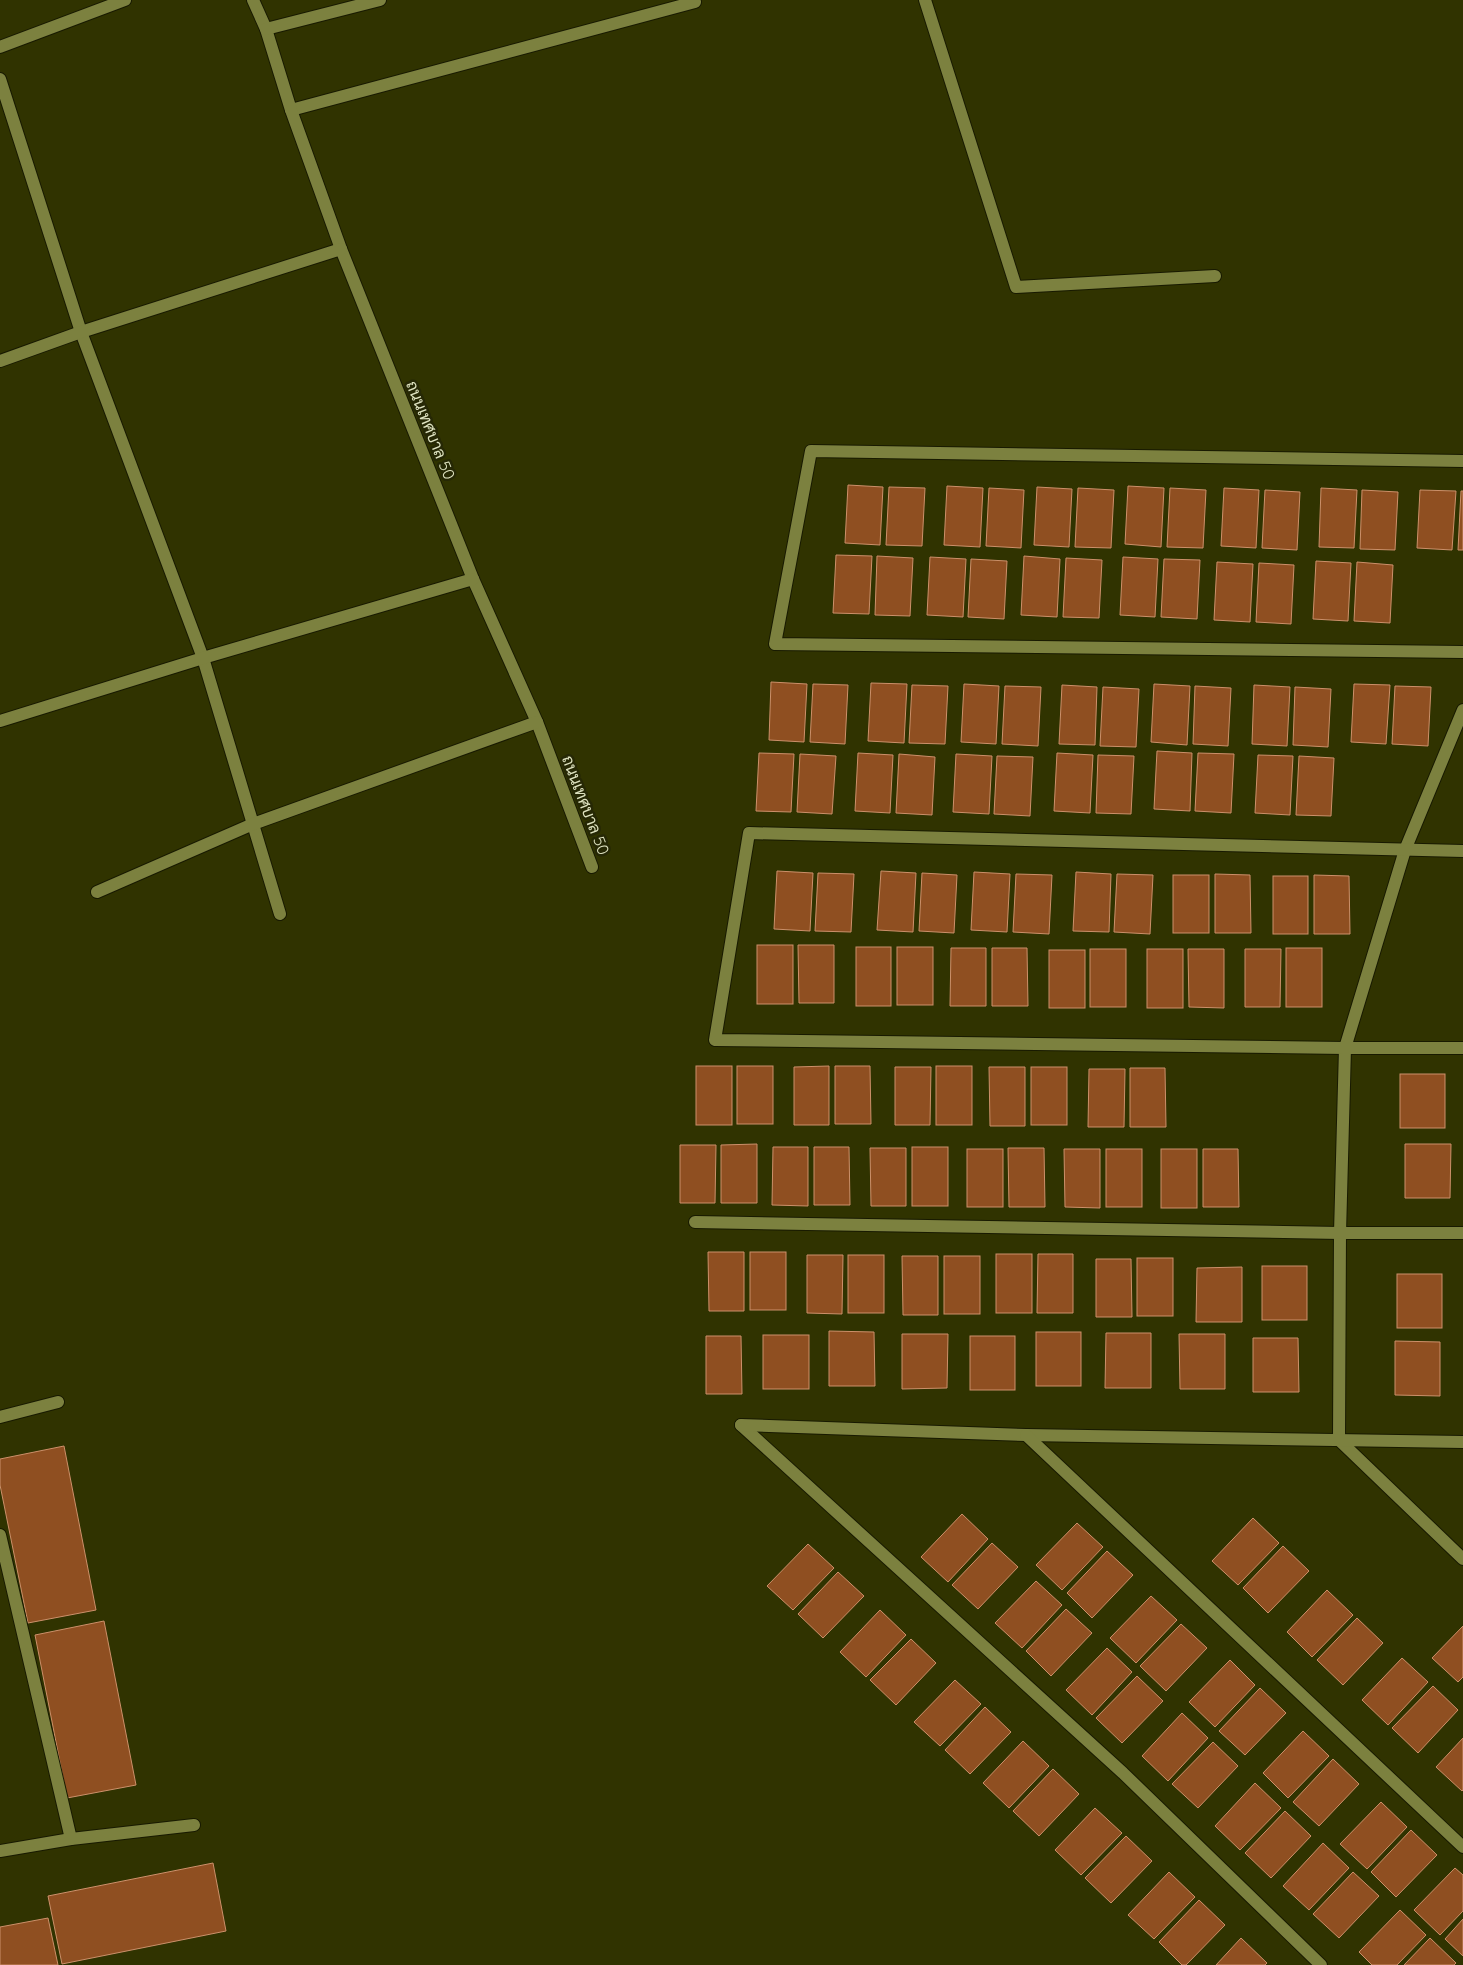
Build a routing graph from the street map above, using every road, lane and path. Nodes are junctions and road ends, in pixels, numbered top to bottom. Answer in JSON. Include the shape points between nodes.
{"nodes":[{"id":1,"x":125,"y":0,"type":"edge"},
{"id":2,"x":253,"y":0,"type":"edge"},
{"id":3,"x":380,"y":0,"type":"edge"},
{"id":4,"x":925,"y":0,"type":"edge"},
{"id":5,"x":695,"y":2,"type":"dead end"},
{"id":6,"x":266,"y":29,"type":"junction"},
{"id":7,"x":0,"y":47,"type":"edge"},
{"id":8,"x":0,"y":79,"type":"edge"},
{"id":9,"x":291,"y":110,"type":"junction"},
{"id":10,"x":341,"y":249,"type":"junction"},
{"id":11,"x":1215,"y":276,"type":"dead end"},
{"id":12,"x":81,"y":332,"type":"junction"},
{"id":13,"x":0,"y":361,"type":"edge"},
{"id":14,"x":1463,"y":461,"type":"edge"},
{"id":15,"x":473,"y":579,"type":"junction"},
{"id":16,"x":1463,"y":652,"type":"edge"},
{"id":17,"x":203,"y":658,"type":"junction"},
{"id":18,"x":1463,"y":710,"type":"edge"},
{"id":19,"x":0,"y":721,"type":"edge"},
{"id":20,"x":536,"y":722,"type":"junction"},
{"id":21,"x":253,"y":824,"type":"junction"},
{"id":22,"x":1405,"y":850,"type":"junction"},
{"id":23,"x":1463,"y":851,"type":"edge"},
{"id":24,"x":592,"y":867,"type":"dead end"},
{"id":25,"x":97,"y":892,"type":"dead end"},
{"id":26,"x":280,"y":914,"type":"dead end"},
{"id":27,"x":1346,"y":1048,"type":"junction"},
{"id":28,"x":1463,"y":1048,"type":"edge"},
{"id":29,"x":694,"y":1222,"type":"dead end"},
{"id":30,"x":1340,"y":1233,"type":"junction"},
{"id":31,"x":1463,"y":1233,"type":"edge"},
{"id":32,"x":58,"y":1402,"type":"dead end"},
{"id":33,"x":0,"y":1417,"type":"edge"},
{"id":34,"x":1026,"y":1435,"type":"junction"},
{"id":35,"x":1340,"y":1440,"type":"junction"},
{"id":36,"x":1463,"y":1442,"type":"edge"},
{"id":37,"x":0,"y":1535,"type":"edge"},
{"id":38,"x":1463,"y":1559,"type":"edge"},
{"id":39,"x":194,"y":1825,"type":"dead end"},
{"id":40,"x":71,"y":1839,"type":"junction"},
{"id":41,"x":1463,"y":1847,"type":"edge"},
{"id":42,"x":0,"y":1851,"type":"edge"},
{"id":43,"x":1321,"y":1965,"type":"edge"}],
"edges":[{"from":1,"to":7,"type":"street"},
{"from":2,"to":6,"type":"street","name":"ถนนเทศบาล 50"},
{"from":3,"to":6,"type":"street"},
{"from":4,"to":11,"type":"street","via":[[1016,287]]},
{"from":5,"to":9,"type":"street"},
{"from":6,"to":9,"type":"street","name":"ถนนเทศบาล 50"},
{"from":8,"to":12,"type":"street"},
{"from":9,"to":10,"type":"street","name":"ถนนเทศบาล 50"},
{"from":10,"to":12,"type":"street"},
{"from":10,"to":15,"type":"street","name":"ถนนเทศบาล 50"},
{"from":12,"to":13,"type":"street"},
{"from":12,"to":17,"type":"street"},
{"from":14,"to":16,"type":"street","via":[[811,451],[775,644]]},
{"from":15,"to":17,"type":"street"},
{"from":15,"to":20,"type":"street","name":"ถนนเทศบาล 50"},
{"from":17,"to":19,"type":"street"},
{"from":17,"to":21,"type":"street"},
{"from":18,"to":22,"type":"street"},
{"from":20,"to":21,"type":"street"},
{"from":20,"to":24,"type":"street","name":"ถนนเทศบาล 50"},
{"from":21,"to":25,"type":"street"},
{"from":21,"to":26,"type":"street"},
{"from":22,"to":23,"type":"street"},
{"from":22,"to":27,"type":"street"},
{"from":22,"to":27,"type":"street","via":[[750,833],[715,1040]]},
{"from":27,"to":28,"type":"street"},
{"from":27,"to":30,"type":"street"},
{"from":29,"to":30,"type":"street"},
{"from":30,"to":31,"type":"street"},
{"from":30,"to":35,"type":"street"},
{"from":32,"to":33,"type":"street"},
{"from":34,"to":35,"type":"street"},
{"from":34,"to":41,"type":"street"},
{"from":34,"to":43,"type":"street","via":[[741,1425],[1123,1772]]},
{"from":35,"to":36,"type":"street"},
{"from":35,"to":38,"type":"street"},
{"from":37,"to":40,"type":"street"},
{"from":39,"to":40,"type":"street"},
{"from":40,"to":42,"type":"street"}]}
